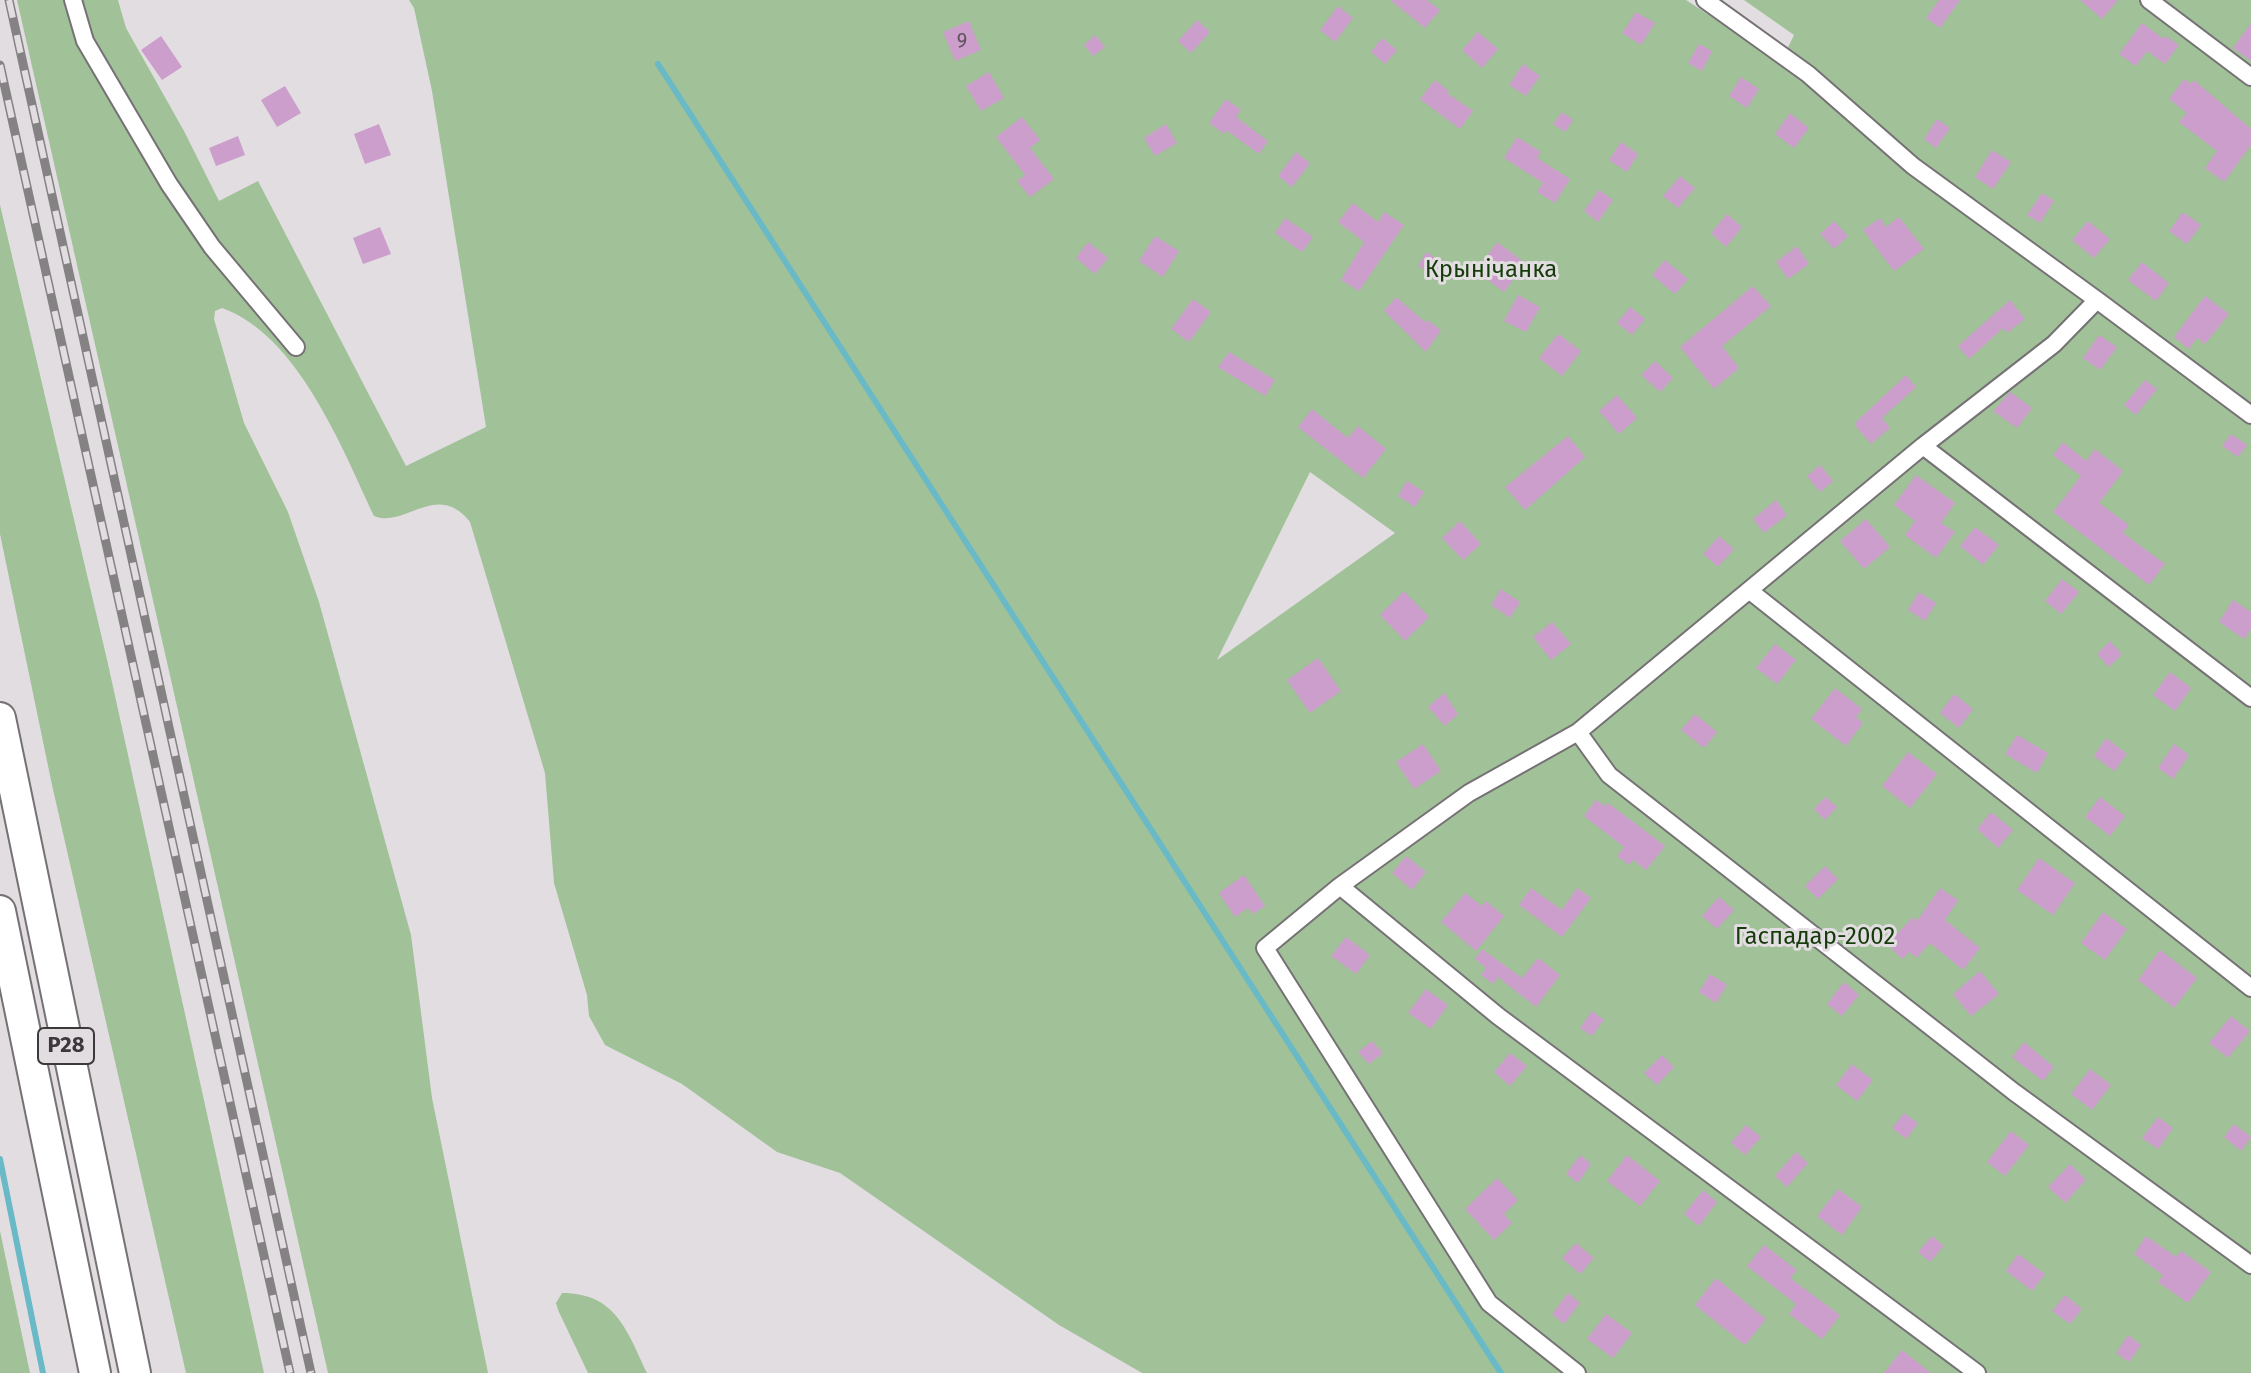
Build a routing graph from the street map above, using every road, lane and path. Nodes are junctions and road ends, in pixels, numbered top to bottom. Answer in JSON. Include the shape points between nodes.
{"nodes":[{"id":1,"x":73,"y":0,"type":"edge"},
{"id":2,"x":1705,"y":0,"type":"edge"},
{"id":3,"x":2149,"y":0,"type":"edge"},
{"id":4,"x":2251,"y":77,"type":"edge"},
{"id":5,"x":2097,"y":300,"type":"junction"},
{"id":6,"x":296,"y":347,"type":"dead end"},
{"id":7,"x":2251,"y":415,"type":"edge"},
{"id":8,"x":1923,"y":446,"type":"junction"},
{"id":9,"x":1750,"y":591,"type":"junction"},
{"id":10,"x":2251,"y":698,"type":"edge"},
{"id":11,"x":0,"y":718,"type":"edge"},
{"id":12,"x":1578,"y":732,"type":"junction"},
{"id":13,"x":1340,"y":886,"type":"junction"},
{"id":14,"x":0,"y":911,"type":"edge"},
{"id":15,"x":2251,"y":988,"type":"edge"},
{"id":16,"x":2251,"y":1265,"type":"edge"},
{"id":17,"x":95,"y":1373,"type":"edge"},
{"id":18,"x":135,"y":1373,"type":"edge"},
{"id":19,"x":1577,"y":1373,"type":"edge"},
{"id":20,"x":1977,"y":1373,"type":"edge"}],
"edges":[{"from":1,"to":6,"type":"street","via":[[85,41],[169,184],[212,247]]},
{"from":2,"to":5,"type":"street","via":[[1808,74],[1913,166]]},
{"from":3,"to":4,"type":"street"},
{"from":5,"to":7,"type":"street"},
{"from":5,"to":8,"type":"street","via":[[2054,344]]},
{"from":8,"to":9,"type":"street"},
{"from":8,"to":10,"type":"street"},
{"from":9,"to":12,"type":"street"},
{"from":9,"to":15,"type":"street"},
{"from":11,"to":18,"type":"highway","number":"Р28"},
{"from":12,"to":13,"type":"street","via":[[1469,793]]},
{"from":12,"to":16,"type":"street","via":[[1609,775],[2014,1092]]},
{"from":13,"to":19,"type":"street","via":[[1265,948],[1489,1303]]},
{"from":13,"to":20,"type":"street","via":[[1498,1016]]},
{"from":14,"to":17,"type":"highway","number":"Р28"}]}
